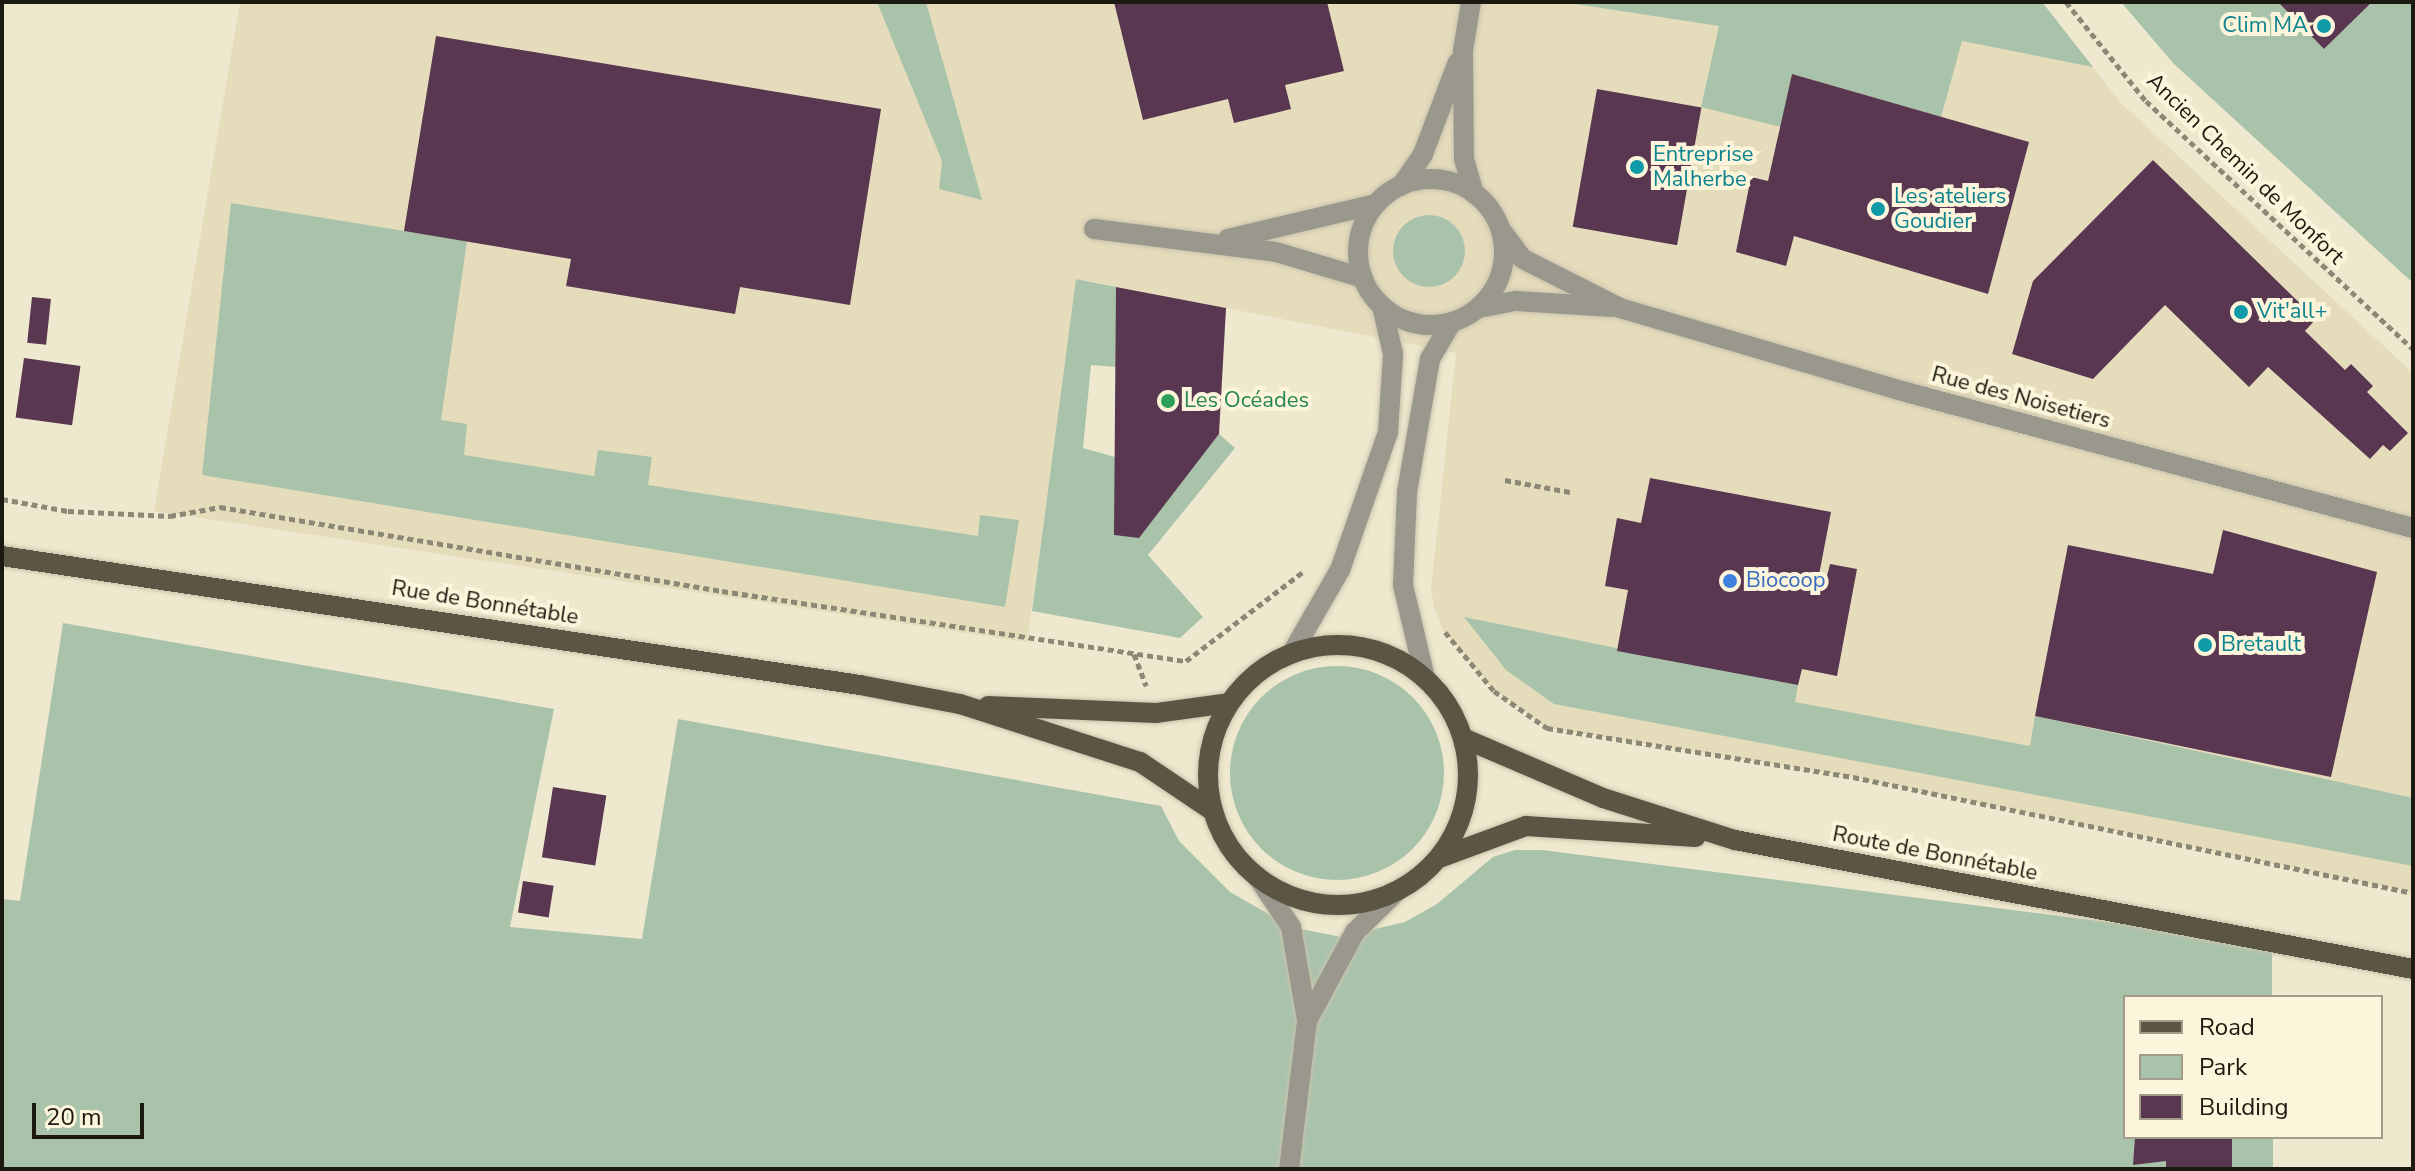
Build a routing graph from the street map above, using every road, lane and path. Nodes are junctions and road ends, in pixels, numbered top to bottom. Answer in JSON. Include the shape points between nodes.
{"nodes":[{"id":1,"x":1471,"y":2,"type":"edge"},
{"id":2,"x":2066,"y":2,"type":"edge"},
{"id":3,"x":1463,"y":51,"type":"junction"},
{"id":4,"x":1401,"y":186,"type":"junction"},
{"id":5,"x":1474,"y":194,"type":"junction"},
{"id":6,"x":1376,"y":204,"type":"junction"},
{"id":7,"x":1094,"y":229,"type":"dead end"},
{"id":8,"x":1501,"y":230,"type":"junction"},
{"id":9,"x":1215,"y":241,"type":"junction"},
{"id":10,"x":1363,"y":278,"type":"junction"},
{"id":11,"x":1382,"y":306,"type":"junction"},
{"id":12,"x":1479,"y":308,"type":"junction"},
{"id":13,"x":1620,"y":308,"type":"junction"},
{"id":14,"x":1451,"y":323,"type":"junction"},
{"id":15,"x":2413,"y":349,"type":"edge"},
{"id":16,"x":1505,"y":480,"type":"dead end"},
{"id":17,"x":1570,"y":492,"type":"dead end"},
{"id":18,"x":2,"y":499,"type":"edge"},
{"id":19,"x":2413,"y":528,"type":"edge"},
{"id":20,"x":2,"y":556,"type":"edge"},
{"id":21,"x":1307,"y":569,"type":"dead end"},
{"id":22,"x":1439,"y":619,"type":"dead end"},
{"id":23,"x":1292,"y":653,"type":"junction"},
{"id":24,"x":1425,"y":678,"type":"junction"},
{"id":25,"x":1229,"y":703,"type":"junction"},
{"id":26,"x":960,"y":704,"type":"junction"},
{"id":27,"x":1463,"y":738,"type":"junction"},
{"id":28,"x":1213,"y":811,"type":"junction"},
{"id":29,"x":1735,"y":840,"type":"junction"},
{"id":30,"x":1439,"y":858,"type":"junction"},
{"id":31,"x":1257,"y":876,"type":"junction"},
{"id":32,"x":1396,"y":892,"type":"junction"},
{"id":33,"x":2413,"y":893,"type":"edge"},
{"id":34,"x":2413,"y":969,"type":"edge"},
{"id":35,"x":1307,"y":1021,"type":"junction"},
{"id":36,"x":1289,"y":1169,"type":"edge"}],
"edges":[{"from":1,"to":3,"type":"street"},
{"from":2,"to":15,"type":"path","name":"Ancien Chemin de Monfort","via":[[2146,101]]},
{"from":3,"to":4,"type":"street","via":[[1423,154]]},
{"from":3,"to":5,"type":"street","via":[[1464,159]]},
{"from":4,"to":5,"type":"street","via":[[1440,180]]},
{"from":4,"to":6,"type":"street"},
{"from":5,"to":8,"type":"street"},
{"from":6,"to":9,"type":"street"},
{"from":6,"to":10,"type":"street","via":[[1359,242]]},
{"from":7,"to":9,"type":"street"},
{"from":8,"to":12,"type":"street","via":[[1501,275]]},
{"from":8,"to":13,"type":"street","name":"Rue des Noisetiers","via":[[1523,259]]},
{"from":9,"to":10,"type":"street","via":[[1276,252]]},
{"from":10,"to":11,"type":"street"},
{"from":11,"to":14,"type":"street","via":[[1411,323]]},
{"from":11,"to":23,"type":"street","via":[[1393,354],[1388,432],[1340,570]]},
{"from":12,"to":13,"type":"street","name":"Rue des Noisetiers","via":[[1516,301]]},
{"from":12,"to":14,"type":"street"},
{"from":13,"to":19,"type":"street","name":"Rue des Noisetiers","via":[[1902,391]]},
{"from":14,"to":24,"type":"street","via":[[1426,374],[1407,492],[1403,585]]},
{"from":16,"to":17,"type":"path"},
{"from":18,"to":21,"type":"path","via":[[68,511],[170,516],[220,507],[1186,661]]},
{"from":20,"to":26,"type":"main road","name":"Rue de Bonnétable"},
{"from":22,"to":33,"type":"path","via":[[1491,688],[1547,728],[1853,777]]},
{"from":23,"to":24,"type":"main road","via":[[1319,646],[1360,646],[1392,657]]},
{"from":23,"to":25,"type":"main road","via":[[1254,675]]},
{"from":24,"to":27,"type":"main road","via":[[1444,700]]},
{"from":25,"to":26,"type":"main road","via":[[1156,713]]},
{"from":25,"to":28,"type":"main road","via":[[1210,750]]},
{"from":26,"to":28,"type":"main road","via":[[1140,762]]},
{"from":27,"to":29,"type":"main road","name":"Route de Bonnétable","via":[[1603,798]]},
{"from":27,"to":30,"type":"main road","via":[[1468,769],[1465,804]]},
{"from":28,"to":31,"type":"main road","via":[[1229,846]]},
{"from":29,"to":30,"type":"main road","via":[[1526,826]]},
{"from":29,"to":34,"type":"main road","name":"Route de Bonnétable"},
{"from":30,"to":32,"type":"main road"},
{"from":31,"to":32,"type":"main road","via":[[1285,895],[1317,904],[1359,904]]},
{"from":31,"to":35,"type":"street","via":[[1291,927]]},
{"from":32,"to":35,"type":"street","via":[[1355,932]]},
{"from":35,"to":36,"type":"street"}]}
